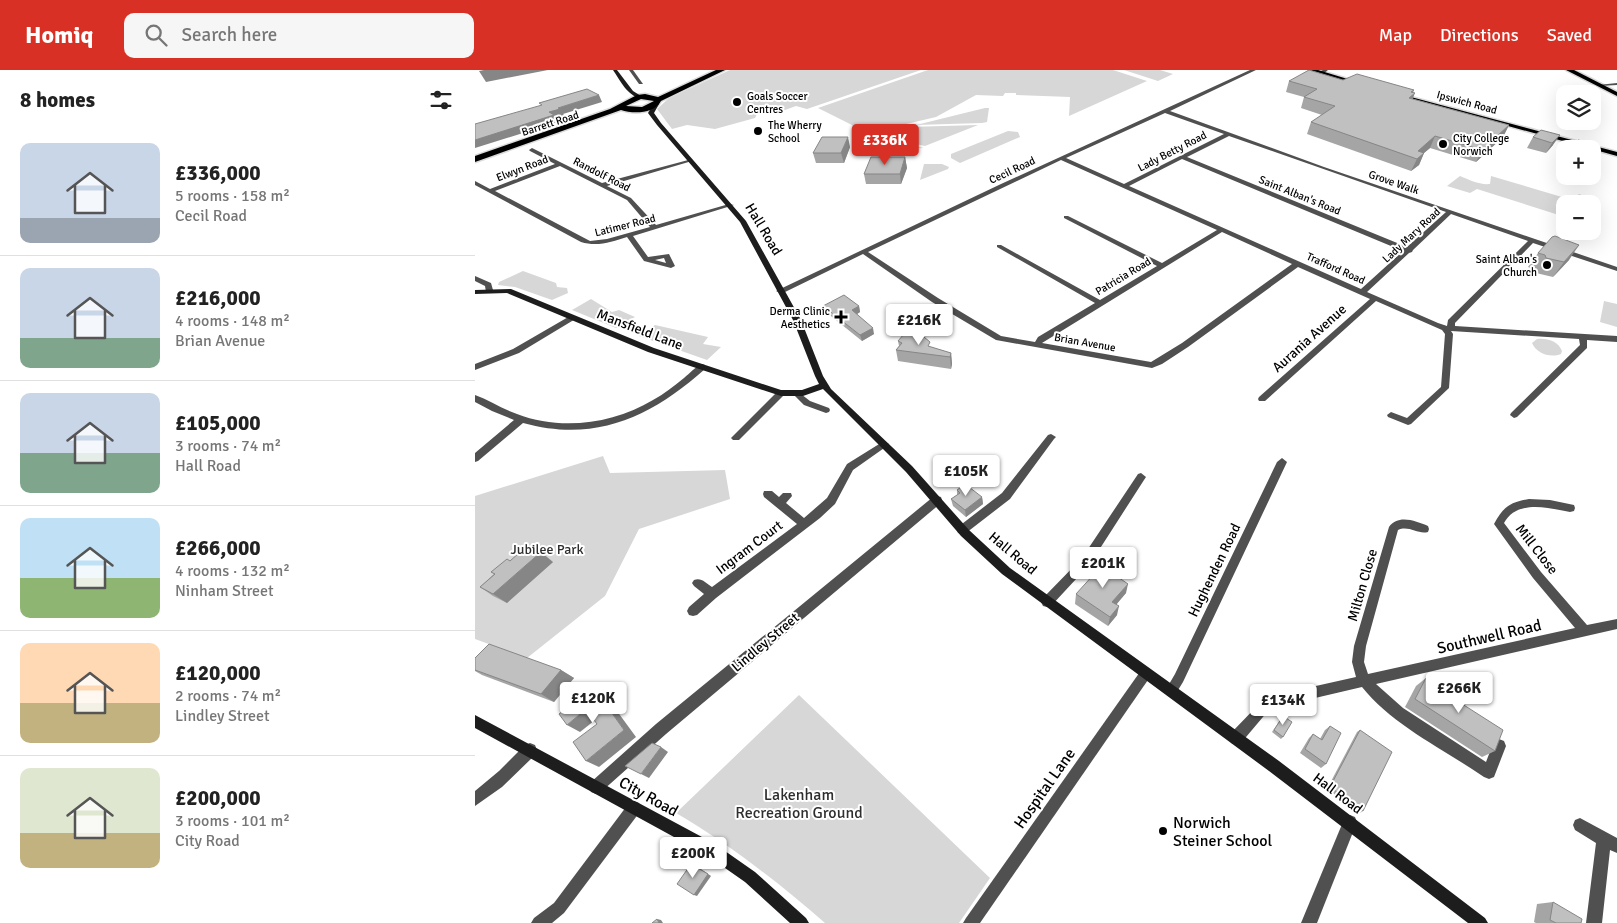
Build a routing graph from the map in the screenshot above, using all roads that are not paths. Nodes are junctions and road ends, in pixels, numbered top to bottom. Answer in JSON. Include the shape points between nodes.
{"nodes":[{"id":1,"x":615,"y":70,"type":"edge"},
{"id":2,"x":631,"y":70,"type":"edge"},
{"id":3,"x":722,"y":70,"type":"edge"},
{"id":4,"x":1254,"y":70,"type":"edge"},
{"id":5,"x":1312,"y":70,"type":"edge"},
{"id":6,"x":1569,"y":70,"type":"edge"},
{"id":7,"x":1323,"y":71,"type":"edge"},
{"id":8,"x":641,"y":83,"type":"dead end"},
{"id":9,"x":1617,"y":84,"type":"edge"},
{"id":10,"x":1600,"y":85,"type":"joint"},
{"id":11,"x":687,"y":86,"type":"junction"},
{"id":12,"x":1369,"y":86,"type":"edge"},
{"id":13,"x":1601,"y":86,"type":"edge"},
{"id":14,"x":631,"y":92,"type":"junction"},
{"id":15,"x":1392,"y":92,"type":"edge"},
{"id":16,"x":1617,"y":94,"type":"edge"},
{"id":17,"x":643,"y":97,"type":"junction"},
{"id":18,"x":657,"y":102,"type":"junction"},
{"id":19,"x":625,"y":104,"type":"junction"},
{"id":20,"x":636,"y":110,"type":"junction"},
{"id":21,"x":1166,"y":111,"type":"junction"},
{"id":22,"x":659,"y":124,"type":"junction"},
{"id":23,"x":1228,"y":134,"type":"junction"},
{"id":24,"x":532,"y":150,"type":"dead end"},
{"id":25,"x":1617,"y":154,"type":"edge"},
{"id":26,"x":1182,"y":157,"type":"junction"},
{"id":27,"x":1061,"y":158,"type":"junction"},
{"id":28,"x":475,"y":159,"type":"edge"},
{"id":29,"x":690,"y":160,"type":"junction"},
{"id":30,"x":560,"y":164,"type":"junction"},
{"id":31,"x":475,"y":183,"type":"edge"},
{"id":32,"x":603,"y":185,"type":"junction"},
{"id":33,"x":1125,"y":186,"type":"junction"},
{"id":34,"x":490,"y":191,"type":"junction"},
{"id":35,"x":731,"y":205,"type":"junction"},
{"id":36,"x":1451,"y":212,"type":"junction"},
{"id":37,"x":1066,"y":217,"type":"dead end"},
{"id":38,"x":655,"y":228,"type":"junction"},
{"id":39,"x":1223,"y":229,"type":"junction"},
{"id":40,"x":629,"y":235,"type":"junction"},
{"id":41,"x":1532,"y":240,"type":"junction"},
{"id":42,"x":999,"y":246,"type":"dead end"},
{"id":43,"x":863,"y":251,"type":"junction"},
{"id":44,"x":1409,"y":251,"type":"junction"},
{"id":45,"x":646,"y":260,"type":"dead end"},
{"id":46,"x":1297,"y":264,"type":"junction"},
{"id":47,"x":1162,"y":266,"type":"junction"},
{"id":48,"x":1617,"y":269,"type":"edge"},
{"id":49,"x":475,"y":278,"type":"edge"},
{"id":50,"x":489,"y":290,"type":"junction"},
{"id":51,"x":780,"y":291,"type":"junction"},
{"id":52,"x":475,"y":292,"type":"edge"},
{"id":53,"x":1363,"y":292,"type":"junction"},
{"id":54,"x":1375,"y":298,"type":"junction"},
{"id":55,"x":1101,"y":303,"type":"junction"},
{"id":56,"x":573,"y":318,"type":"junction"},
{"id":57,"x":1448,"y":328,"type":"junction"},
{"id":58,"x":1583,"y":338,"type":"junction"},
{"id":59,"x":1617,"y":339,"type":"edge"},
{"id":60,"x":1037,"y":344,"type":"junction"},
{"id":61,"x":475,"y":367,"type":"edge"},
{"id":62,"x":702,"y":367,"type":"junction"},
{"id":63,"x":822,"y":381,"type":"junction"},
{"id":64,"x":781,"y":393,"type":"junction"},
{"id":65,"x":797,"y":394,"type":"junction"},
{"id":66,"x":475,"y":398,"type":"edge"},
{"id":67,"x":1262,"y":399,"type":"dead end"},
{"id":68,"x":826,"y":410,"type":"dead end"},
{"id":69,"x":1391,"y":415,"type":"dead end"},
{"id":70,"x":1514,"y":415,"type":"dead end"},
{"id":71,"x":522,"y":419,"type":"junction"},
{"id":72,"x":1051,"y":437,"type":"dead end"},
{"id":73,"x":736,"y":438,"type":"dead end"},
{"id":74,"x":884,"y":444,"type":"junction"},
{"id":75,"x":475,"y":458,"type":"edge"},
{"id":76,"x":1283,"y":462,"type":"dead end"},
{"id":77,"x":1141,"y":477,"type":"dead end"},
{"id":78,"x":768,"y":494,"type":"dead end"},
{"id":79,"x":937,"y":500,"type":"junction"},
{"id":80,"x":1569,"y":508,"type":"dead end"},
{"id":81,"x":804,"y":524,"type":"junction"},
{"id":82,"x":1424,"y":529,"type":"dead end"},
{"id":83,"x":962,"y":530,"type":"junction"},
{"id":84,"x":698,"y":583,"type":"dead end"},
{"id":85,"x":712,"y":594,"type":"junction"},
{"id":86,"x":1047,"y":602,"type":"junction"},
{"id":87,"x":693,"y":611,"type":"dead end"},
{"id":88,"x":1617,"y":624,"type":"edge"},
{"id":89,"x":1585,"y":631,"type":"junction"},
{"id":90,"x":1146,"y":673,"type":"junction"},
{"id":91,"x":1366,"y":681,"type":"junction"},
{"id":92,"x":1171,"y":691,"type":"junction"},
{"id":93,"x":475,"y":721,"type":"edge"},
{"id":94,"x":1236,"y":738,"type":"junction"},
{"id":95,"x":1499,"y":746,"type":"edge"},
{"id":96,"x":530,"y":750,"type":"junction"},
{"id":97,"x":596,"y":787,"type":"junction"},
{"id":98,"x":475,"y":799,"type":"edge"},
{"id":99,"x":634,"y":808,"type":"junction"},
{"id":100,"x":1350,"y":822,"type":"junction"},
{"id":101,"x":1580,"y":825,"type":"dead end"},
{"id":102,"x":1611,"y":842,"type":"edge"},
{"id":103,"x":1465,"y":918,"type":"edge"},
{"id":104,"x":539,"y":923,"type":"edge"},
{"id":105,"x":801,"y":923,"type":"edge"},
{"id":106,"x":971,"y":923,"type":"edge"},
{"id":107,"x":1309,"y":923,"type":"edge"},
{"id":108,"x":1480,"y":923,"type":"edge"},
{"id":109,"x":1594,"y":923,"type":"edge"}],
"edges":[{"from":1,"to":14,"type":"street"},
{"from":2,"to":8,"type":"street"},
{"from":3,"to":11,"type":"highway"},
{"from":4,"to":21,"type":"street","name":"Cecil Road"},
{"from":5,"to":7,"type":"main road"},
{"from":6,"to":10,"type":"main road"},
{"from":7,"to":12,"type":"main road"},
{"from":9,"to":10,"type":"street"},
{"from":11,"to":17,"type":"highway"},
{"from":11,"to":18,"type":"highway"},
{"from":13,"to":16,"type":"main road"},
{"from":14,"to":17,"type":"street"},
{"from":14,"to":19,"type":"street"},
{"from":15,"to":25,"type":"main road","name":"Ipswich Road"},
{"from":17,"to":18,"type":"highway"},
{"from":17,"to":19,"type":"highway"},
{"from":18,"to":20,"type":"highway"},
{"from":18,"to":22,"type":"street","via":[[651,114]]},
{"from":19,"to":20,"type":"highway","name":"Hall Road"},
{"from":19,"to":28,"type":"highway","name":"Barrett Road"},
{"from":20,"to":22,"type":"street","name":"Hall Road"},
{"from":20,"to":28,"type":"highway","name":"Barrett Road","via":[[615,113]]},
{"from":21,"to":23,"type":"street","name":"Grove Walk"},
{"from":21,"to":27,"type":"street","name":"Cecil Road"},
{"from":22,"to":29,"type":"street","name":"Hall Road"},
{"from":23,"to":26,"type":"street","name":"Lady Betty Road"},
{"from":23,"to":36,"type":"street","name":"Grove Walk"},
{"from":24,"to":30,"type":"street","name":"Randolf Road"},
{"from":26,"to":33,"type":"street","name":"Lady Betty Road"},
{"from":26,"to":44,"type":"street","name":"Saint Alban's Road"},
{"from":27,"to":33,"type":"street","name":"Trafford Road"},
{"from":27,"to":43,"type":"street","name":"Cecil Road"},
{"from":29,"to":32,"type":"street"},
{"from":29,"to":35,"type":"street","name":"Hall Road"},
{"from":30,"to":32,"type":"street","name":"Randolf Road"},
{"from":30,"to":34,"type":"street","name":"Elwyn Road"},
{"from":31,"to":34,"type":"street","name":"Latimer Road"},
{"from":32,"to":38,"type":"street","name":"Randolf Road","via":[[634,203]]},
{"from":33,"to":39,"type":"street","name":"Trafford Road"},
{"from":34,"to":40,"type":"street","name":"Latimer Road","via":[[583,241],[598,243]]},
{"from":35,"to":38,"type":"street","name":"Latimer Road"},
{"from":35,"to":51,"type":"street","name":"Hall Road","via":[[743,221]]},
{"from":36,"to":41,"type":"street","name":"Grove Walk"},
{"from":36,"to":44,"type":"street","name":"Lady Mary Road"},
{"from":37,"to":47,"type":"street"},
{"from":38,"to":40,"type":"street","name":"Latimer Road"},
{"from":39,"to":46,"type":"street","name":"Trafford Road"},
{"from":39,"to":47,"type":"street","name":"Patricia Road"},
{"from":40,"to":45,"type":"street"},
{"from":41,"to":48,"type":"street","name":"Grove Walk"},
{"from":41,"to":57,"type":"street"},
{"from":42,"to":55,"type":"street"},
{"from":43,"to":51,"type":"street","name":"Cecil Road"},
{"from":43,"to":60,"type":"street","name":"Brian Avenue","via":[[999,338]]},
{"from":44,"to":53,"type":"street","name":"Lady Mary Road"},
{"from":46,"to":53,"type":"street","name":"Trafford Road"},
{"from":46,"to":60,"type":"street","name":"Brian Avenue","via":[[1159,362],[1152,364]]},
{"from":47,"to":55,"type":"street","name":"Patricia Road"},
{"from":49,"to":50,"type":"street","via":[[484,281]]},
{"from":50,"to":52,"type":"street","name":"Mansfield Lane"},
{"from":50,"to":56,"type":"street","name":"Mansfield Lane","via":[[508,291]]},
{"from":51,"to":63,"type":"street","name":"Hall Road","via":[[803,333]]},
{"from":53,"to":54,"type":"street","name":"Trafford Road"},
{"from":54,"to":57,"type":"street","name":"Trafford Road"},
{"from":54,"to":67,"type":"street","name":"Aurania Avenue"},
{"from":55,"to":60,"type":"street","name":"Patricia Road"},
{"from":56,"to":61,"type":"street","via":[[516,351]]},
{"from":56,"to":62,"type":"street","name":"Mansfield Lane"},
{"from":57,"to":58,"type":"street","name":"Trafford Road"},
{"from":57,"to":69,"type":"street","via":[[1445,388],[1411,425]]},
{"from":58,"to":59,"type":"street","name":"Trafford Road"},
{"from":58,"to":70,"type":"street","via":[[1584,346]]},
{"from":62,"to":64,"type":"street","name":"Mansfield Lane"},
{"from":62,"to":71,"type":"street","via":[[672,392],[629,416],[585,426],[545,426]]},
{"from":63,"to":65,"type":"street","name":"Mansfield Lane"},
{"from":63,"to":74,"type":"street","name":"Hall Road","via":[[831,394]]},
{"from":64,"to":65,"type":"street","name":"Mansfield Lane"},
{"from":64,"to":73,"type":"street"},
{"from":65,"to":68,"type":"street","name":"Mansfield Lane","via":[[807,403]]},
{"from":66,"to":71,"type":"street"},
{"from":71,"to":75,"type":"street"},
{"from":72,"to":83,"type":"street","via":[[1006,496]]},
{"from":74,"to":79,"type":"street","name":"Hall Road"},
{"from":74,"to":81,"type":"street","name":"Ingram Court","via":[[850,468],[831,501]]},
{"from":76,"to":92,"type":"street","name":"Hughenden Road"},
{"from":77,"to":86,"type":"street","via":[[1086,561]]},
{"from":78,"to":81,"type":"street","name":"Ingram Court","via":[[783,500]]},
{"from":79,"to":83,"type":"street","name":"Hall Road"},
{"from":79,"to":97,"type":"street","name":"Lindley Street","via":[[661,729]]},
{"from":80,"to":89,"type":"street","name":"Mill Close","via":[[1525,503],[1502,515],[1499,524]]},
{"from":81,"to":85,"type":"street","name":"Ingram Court"},
{"from":82,"to":91,"type":"street","name":"Milton Close","via":[[1407,523],[1394,527],[1358,655]]},
{"from":83,"to":86,"type":"street","name":"Hall Road"},
{"from":84,"to":85,"type":"street","name":"Ingram Court"},
{"from":85,"to":87,"type":"street","name":"Ingram Court"},
{"from":86,"to":90,"type":"street","name":"Hall Road"},
{"from":88,"to":89,"type":"street","name":"Southwell Road"},
{"from":89,"to":91,"type":"street","name":"Southwell Road"},
{"from":90,"to":92,"type":"street","name":"Hall Road"},
{"from":90,"to":106,"type":"street","name":"Hospital Lane"},
{"from":91,"to":94,"type":"street","name":"Southwell Road","via":[[1280,700],[1264,707]]},
{"from":91,"to":95,"type":"street","via":[[1396,711],[1489,772]]},
{"from":92,"to":94,"type":"street","name":"Hall Road"},
{"from":93,"to":96,"type":"street","name":"City Road"},
{"from":94,"to":100,"type":"street","name":"Hall Road"},
{"from":96,"to":97,"type":"street","name":"City Road"},
{"from":96,"to":98,"type":"street","via":[[498,782]]},
{"from":97,"to":99,"type":"street","name":"City Road"},
{"from":99,"to":104,"type":"street","via":[[559,908]]},
{"from":99,"to":105,"type":"street","name":"City Road","via":[[710,850],[750,877]]},
{"from":100,"to":103,"type":"street","name":"Hall Road"},
{"from":100,"to":107,"type":"street"},
{"from":101,"to":102,"type":"street"},
{"from":102,"to":109,"type":"street"},
{"from":103,"to":108,"type":"street","name":"Hall Road"}]}
